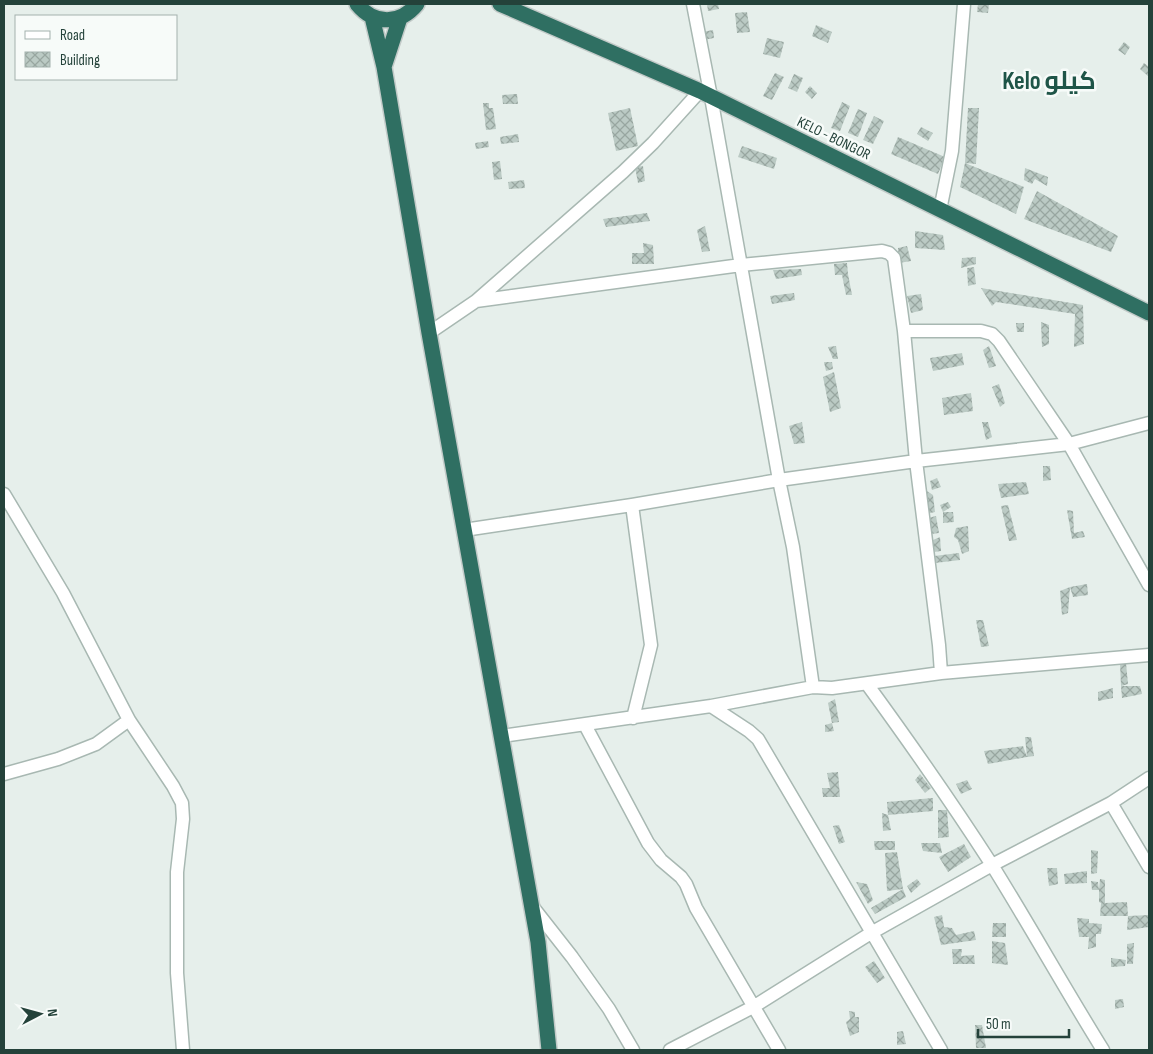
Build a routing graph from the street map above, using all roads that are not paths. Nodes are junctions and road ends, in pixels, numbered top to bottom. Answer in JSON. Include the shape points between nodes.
{"nodes":[{"id":1,"x":357,"y":4,"type":"edge"},
{"id":2,"x":417,"y":4,"type":"edge"},
{"id":3,"x":500,"y":4,"type":"edge"},
{"id":4,"x":693,"y":4,"type":"edge"},
{"id":5,"x":964,"y":4,"type":"edge"},
{"id":6,"x":372,"y":17,"type":"junction"},
{"id":7,"x":400,"y":18,"type":"junction"},
{"id":8,"x":384,"y":67,"type":"junction"},
{"id":9,"x":706,"y":94,"type":"junction"},
{"id":10,"x":940,"y":210,"type":"junction"},
{"id":11,"x":741,"y":265,"type":"junction"},
{"id":12,"x":476,"y":301,"type":"junction"},
{"id":13,"x":1149,"y":313,"type":"edge"},
{"id":14,"x":904,"y":331,"type":"junction"},
{"id":15,"x":429,"y":333,"type":"junction"},
{"id":16,"x":1149,"y":423,"type":"edge"},
{"id":17,"x":1069,"y":444,"type":"junction"},
{"id":18,"x":916,"y":461,"type":"junction"},
{"id":19,"x":779,"y":480,"type":"junction"},
{"id":20,"x":4,"y":494,"type":"edge"},
{"id":21,"x":632,"y":505,"type":"junction"},
{"id":22,"x":464,"y":530,"type":"junction"},
{"id":23,"x":1149,"y":585,"type":"edge"},
{"id":24,"x":1149,"y":655,"type":"edge"},
{"id":25,"x":941,"y":673,"type":"junction"},
{"id":26,"x":866,"y":684,"type":"junction"},
{"id":27,"x":813,"y":687,"type":"junction"},
{"id":28,"x":711,"y":706,"type":"junction"},
{"id":29,"x":633,"y":718,"type":"junction"},
{"id":30,"x":129,"y":720,"type":"junction"},
{"id":31,"x":585,"y":725,"type":"junction"},
{"id":32,"x":502,"y":736,"type":"junction"},
{"id":33,"x":4,"y":774,"type":"edge"},
{"id":34,"x":1149,"y":778,"type":"edge"},
{"id":35,"x":1111,"y":803,"type":"junction"},
{"id":36,"x":992,"y":865,"type":"junction"},
{"id":37,"x":1149,"y":867,"type":"edge"},
{"id":38,"x":532,"y":906,"type":"junction"},
{"id":39,"x":871,"y":933,"type":"junction"},
{"id":40,"x":753,"y":1007,"type":"junction"},
{"id":41,"x":183,"y":1050,"type":"edge"},
{"id":42,"x":549,"y":1050,"type":"edge"},
{"id":43,"x":633,"y":1050,"type":"edge"},
{"id":44,"x":670,"y":1050,"type":"edge"},
{"id":45,"x":779,"y":1050,"type":"edge"},
{"id":46,"x":941,"y":1050,"type":"edge"},
{"id":47,"x":1103,"y":1050,"type":"edge"}],
"edges":[{"from":1,"to":6,"type":"highway"},
{"from":2,"to":7,"type":"highway"},
{"from":3,"to":9,"type":"highway","name":"KELO - BONGOR"},
{"from":4,"to":9,"type":"street"},
{"from":5,"to":10,"type":"street","via":[[952,151]]},
{"from":6,"to":7,"type":"highway","via":[[381,20]]},
{"from":6,"to":8,"type":"highway"},
{"from":7,"to":8,"type":"highway"},
{"from":8,"to":15,"type":"highway"},
{"from":9,"to":10,"type":"highway","name":"KELO - BONGOR"},
{"from":9,"to":11,"type":"street"},
{"from":9,"to":12,"type":"street"},
{"from":10,"to":13,"type":"highway","name":"KELO - BONGOR"},
{"from":11,"to":12,"type":"street"},
{"from":11,"to":14,"type":"street","via":[[882,251],[889,253],[894,258]]},
{"from":11,"to":19,"type":"street"},
{"from":12,"to":15,"type":"street"},
{"from":14,"to":17,"type":"street","via":[[981,331],[992,334]]},
{"from":14,"to":18,"type":"street"},
{"from":15,"to":22,"type":"highway"},
{"from":16,"to":17,"type":"street"},
{"from":17,"to":18,"type":"street"},
{"from":17,"to":23,"type":"street"},
{"from":18,"to":19,"type":"street"},
{"from":18,"to":25,"type":"street"},
{"from":19,"to":21,"type":"street"},
{"from":19,"to":27,"type":"street","via":[[793,547]]},
{"from":20,"to":30,"type":"street","via":[[63,593]]},
{"from":21,"to":22,"type":"street"},
{"from":21,"to":29,"type":"street","via":[[651,645]]},
{"from":22,"to":32,"type":"highway"},
{"from":24,"to":25,"type":"street"},
{"from":25,"to":26,"type":"street"},
{"from":26,"to":27,"type":"street"},
{"from":26,"to":36,"type":"street","via":[[930,771]]},
{"from":27,"to":28,"type":"street"},
{"from":28,"to":29,"type":"street"},
{"from":28,"to":39,"type":"street","via":[[758,739]]},
{"from":29,"to":31,"type":"street"},
{"from":30,"to":33,"type":"street","via":[[96,744]]},
{"from":30,"to":41,"type":"street","via":[[182,804],[177,872],[177,973]]},
{"from":31,"to":32,"type":"street"},
{"from":31,"to":40,"type":"street","via":[[648,843],[686,884],[696,908]]},
{"from":32,"to":38,"type":"highway"},
{"from":34,"to":35,"type":"street"},
{"from":35,"to":36,"type":"street"},
{"from":35,"to":37,"type":"street"},
{"from":36,"to":39,"type":"street"},
{"from":36,"to":47,"type":"street"},
{"from":38,"to":42,"type":"highway"},
{"from":38,"to":43,"type":"street","via":[[604,1001]]},
{"from":39,"to":40,"type":"street"},
{"from":39,"to":46,"type":"street"},
{"from":40,"to":44,"type":"street"},
{"from":40,"to":45,"type":"street"}]}
